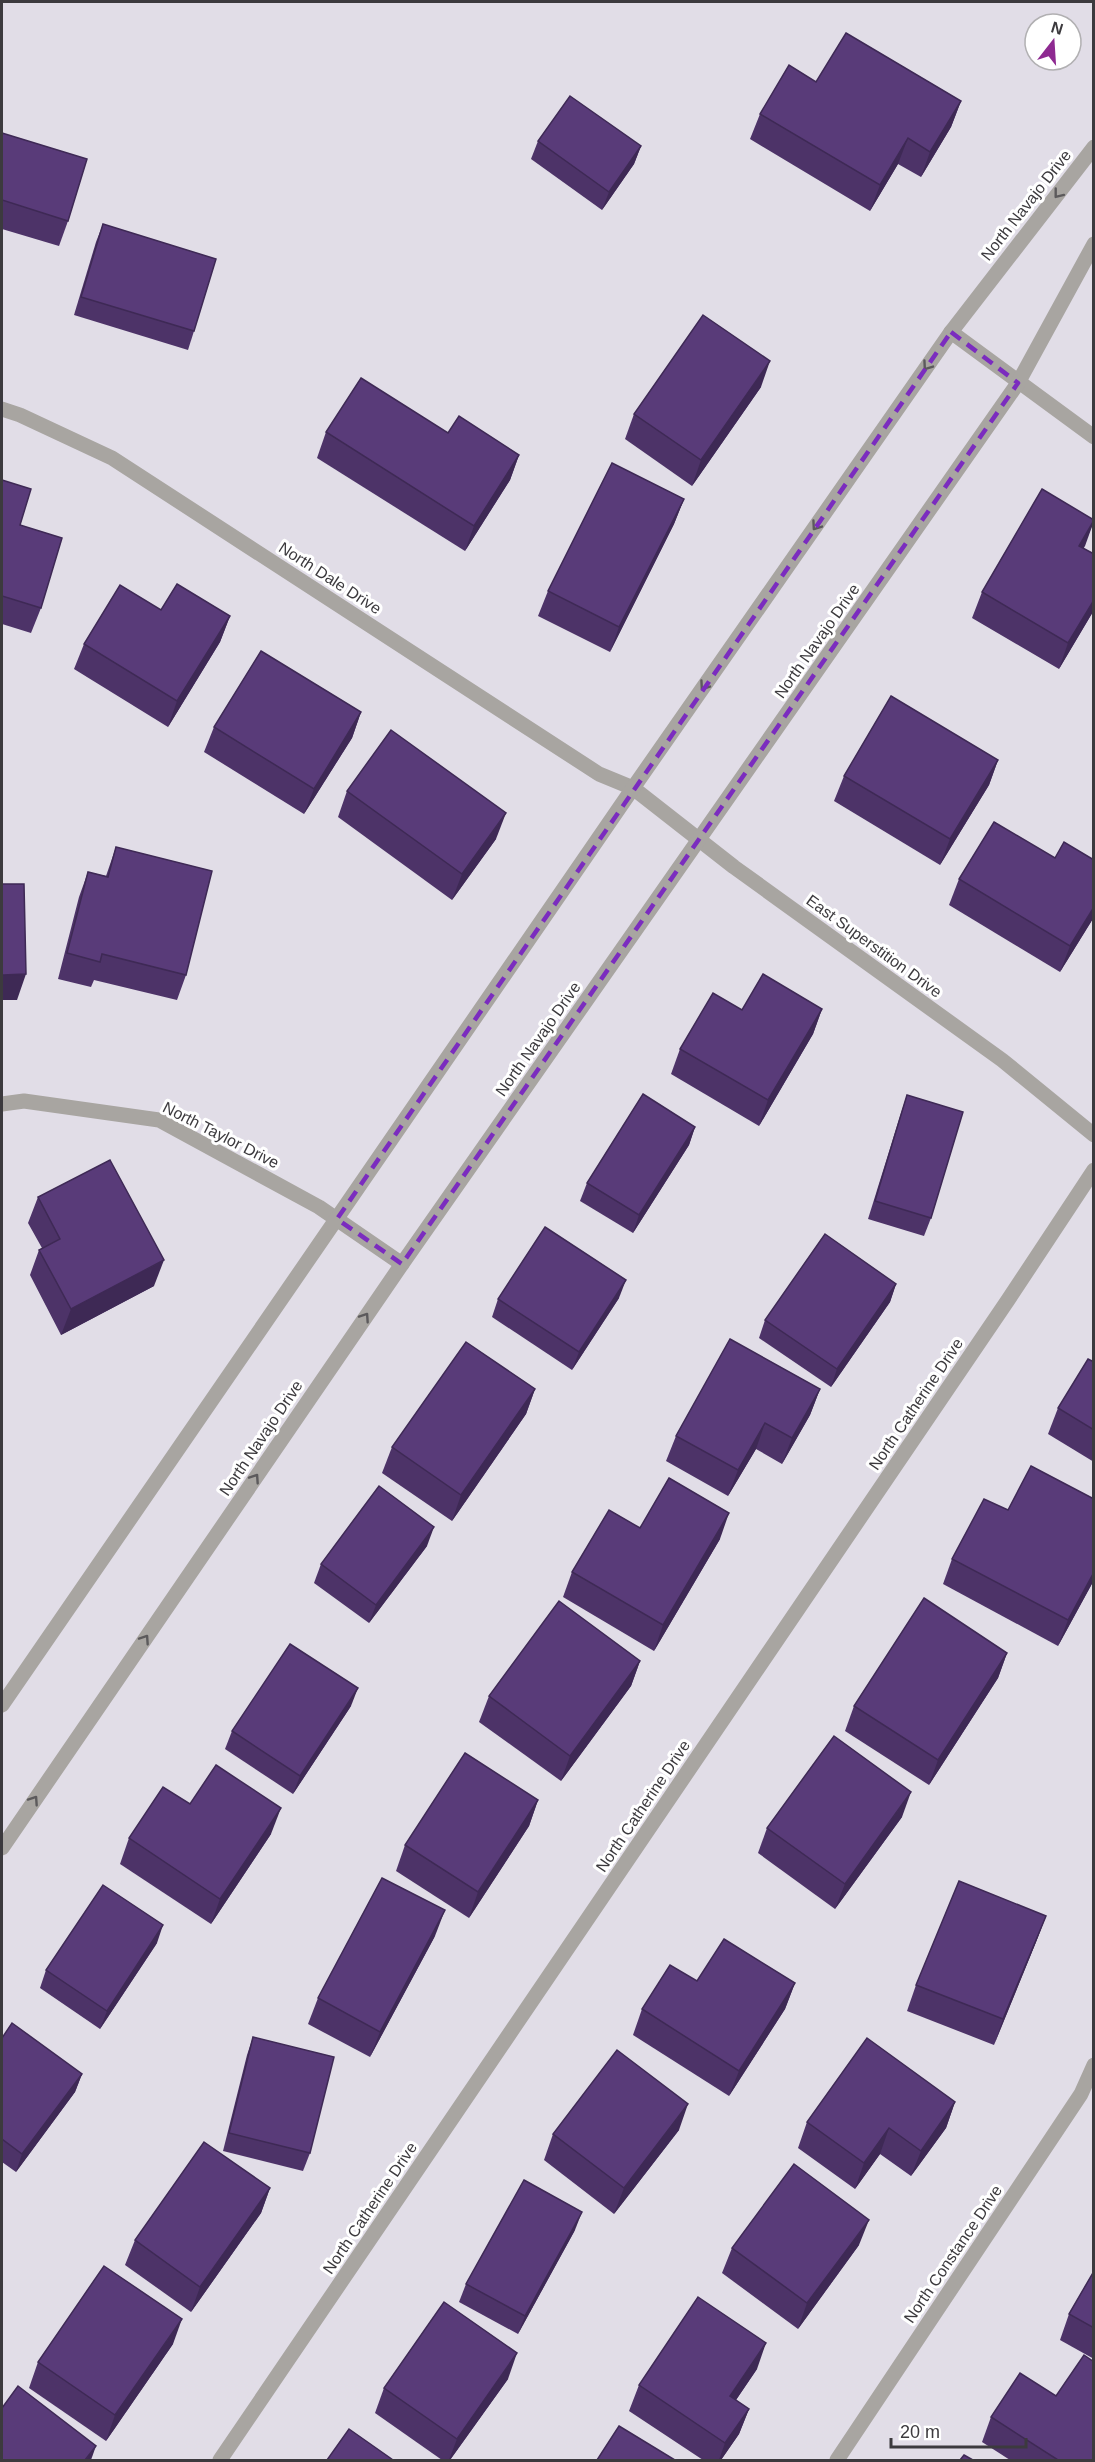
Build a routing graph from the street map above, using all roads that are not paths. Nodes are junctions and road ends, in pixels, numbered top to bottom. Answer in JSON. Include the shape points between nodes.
{"nodes":[{"id":1,"x":1094,"y":147,"type":"edge"},
{"id":2,"x":1094,"y":244,"type":"edge"},
{"id":3,"x":951,"y":332,"type":"junction"},
{"id":4,"x":1018,"y":382,"type":"junction"},
{"id":5,"x":2,"y":409,"type":"edge"},
{"id":6,"x":1094,"y":436,"type":"edge"},
{"id":7,"x":633,"y":788,"type":"junction"},
{"id":8,"x":700,"y":840,"type":"junction"},
{"id":9,"x":2,"y":1104,"type":"edge"},
{"id":10,"x":1094,"y":1134,"type":"edge"},
{"id":11,"x":1094,"y":1170,"type":"edge"},
{"id":12,"x":336,"y":1219,"type":"junction"},
{"id":13,"x":402,"y":1263,"type":"junction"},
{"id":14,"x":2,"y":1705,"type":"edge"},
{"id":15,"x":2,"y":1848,"type":"edge"},
{"id":16,"x":1094,"y":2065,"type":"edge"},
{"id":17,"x":220,"y":2460,"type":"edge"},
{"id":18,"x":837,"y":2460,"type":"edge"}],
"edges":[{"from":1,"to":3,"type":"street","name":"North Navajo Drive","one_way":true},
{"from":2,"to":4,"type":"street","name":"North Navajo Drive"},
{"from":3,"to":4,"type":"street"},
{"from":3,"to":7,"type":"street","name":"North Navajo Drive","one_way":true},
{"from":4,"to":6,"type":"street"},
{"from":4,"to":8,"type":"street","name":"North Navajo Drive"},
{"from":5,"to":7,"type":"street","name":"North Dale Drive","via":[[112,458],[599,774]]},
{"from":7,"to":8,"type":"street","name":"East Superstition Drive"},
{"from":7,"to":12,"type":"street","name":"North Navajo Drive"},
{"from":8,"to":10,"type":"street","name":"East Superstition Drive","via":[[1002,1060]]},
{"from":8,"to":13,"type":"street","name":"North Navajo Drive"},
{"from":9,"to":12,"type":"street","name":"North Taylor Drive","via":[[24,1101],[159,1120]]},
{"from":11,"to":17,"type":"street","name":"North Catherine Drive"},
{"from":12,"to":13,"type":"street","name":"North Taylor Drive"},
{"from":12,"to":14,"type":"street","name":"North Navajo Drive"},
{"from":15,"to":13,"type":"street","name":"North Navajo Drive","one_way":true},
{"from":16,"to":18,"type":"street","name":"North Constance Drive","via":[[1080,2094]]}]}
